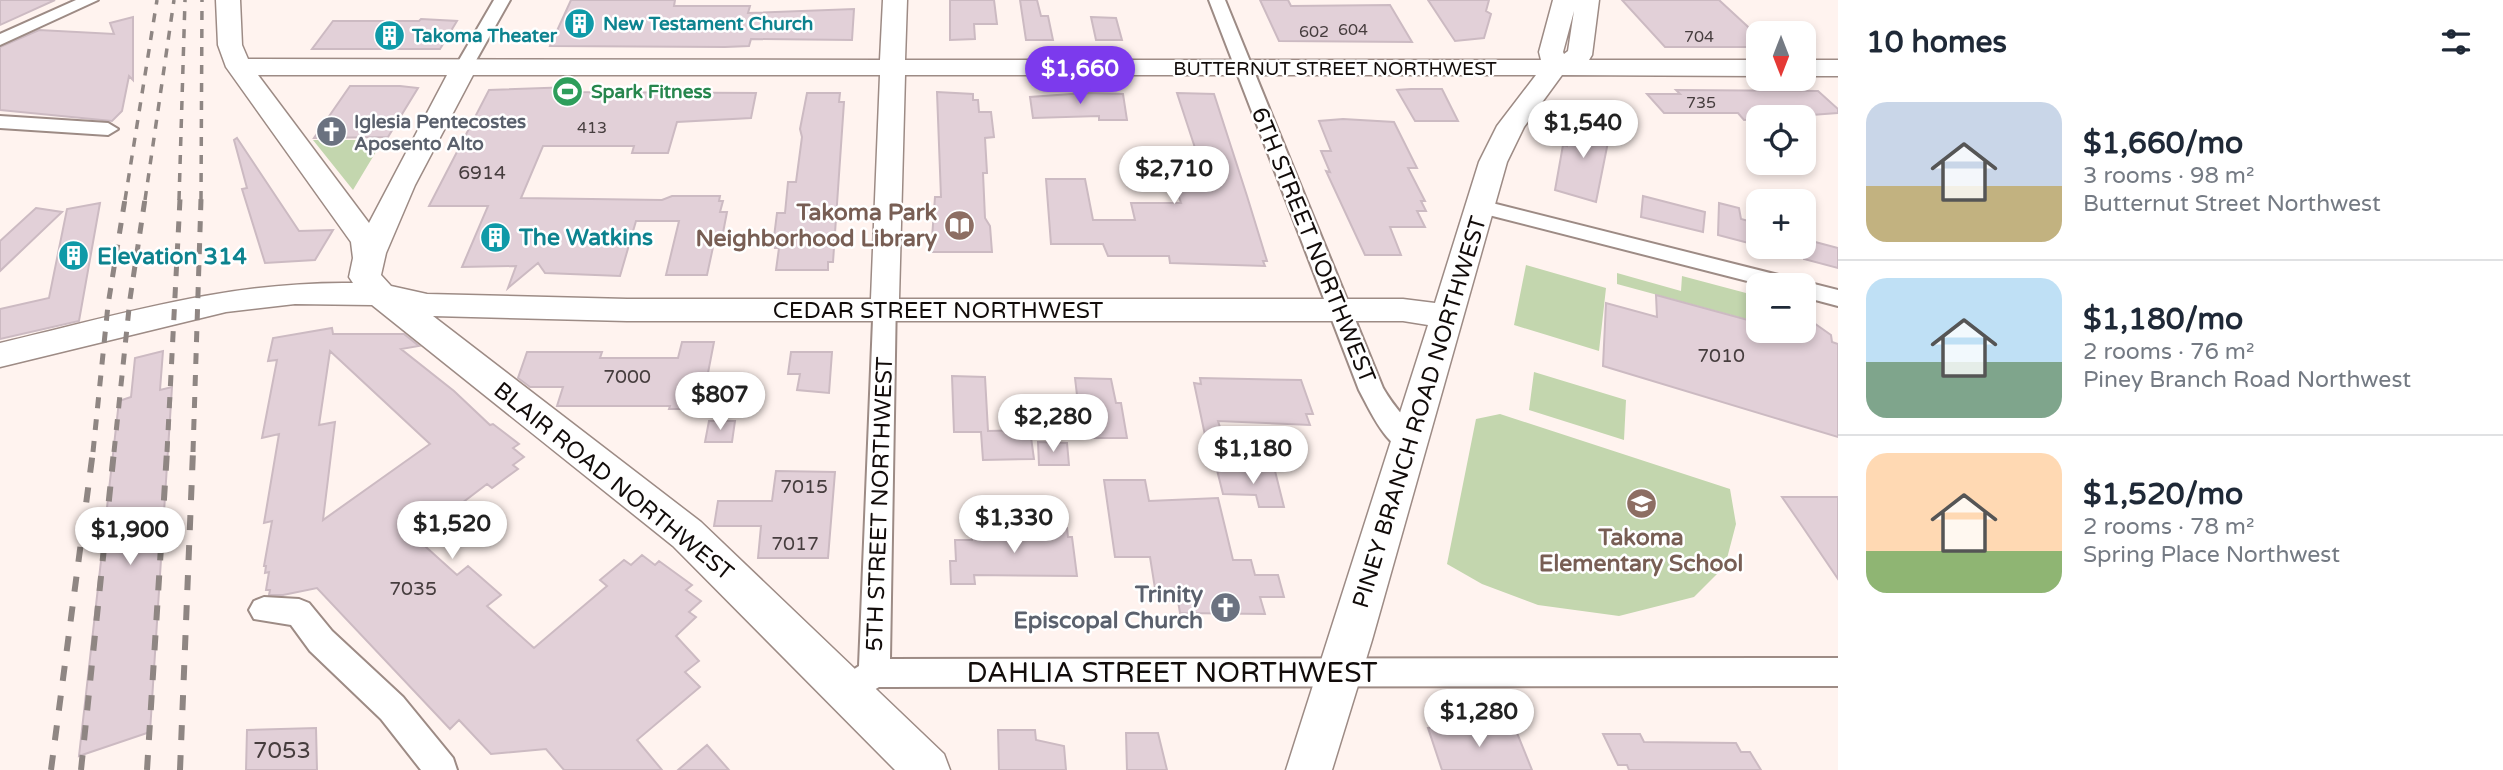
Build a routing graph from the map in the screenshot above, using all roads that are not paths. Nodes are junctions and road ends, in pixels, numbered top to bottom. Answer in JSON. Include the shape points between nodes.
{"nodes":[{"id":1,"x":90,"y":0,"type":"edge"},
{"id":2,"x":228,"y":0,"type":"edge"},
{"id":3,"x":502,"y":0,"type":"edge"},
{"id":4,"x":895,"y":0,"type":"edge"},
{"id":5,"x":1217,"y":0,"type":"edge"},
{"id":6,"x":1565,"y":0,"type":"edge"},
{"id":7,"x":1587,"y":0,"type":"edge"},
{"id":8,"x":0,"y":40,"type":"edge"},
{"id":9,"x":239,"y":67,"type":"junction"},
{"id":10,"x":464,"y":67,"type":"junction"},
{"id":11,"x":893,"y":68,"type":"junction"},
{"id":12,"x":1244,"y":68,"type":"junction"},
{"id":13,"x":1555,"y":68,"type":"junction"},
{"id":14,"x":1746,"y":68,"type":"edge"},
{"id":15,"x":1816,"y":68,"type":"edge"},
{"id":16,"x":1838,"y":68,"type":"edge"},
{"id":17,"x":0,"y":122,"type":"edge"},
{"id":18,"x":108,"y":129,"type":"dead end"},
{"id":19,"x":1480,"y":206,"type":"junction"},
{"id":20,"x":367,"y":256,"type":"junction"},
{"id":21,"x":1746,"y":274,"type":"edge"},
{"id":22,"x":1816,"y":292,"type":"edge"},
{"id":23,"x":1838,"y":298,"type":"edge"},
{"id":24,"x":401,"y":303,"type":"junction"},
{"id":25,"x":885,"y":303,"type":"junction"},
{"id":26,"x":1339,"y":310,"type":"junction"},
{"id":27,"x":1448,"y":317,"type":"junction"},
{"id":28,"x":0,"y":355,"type":"edge"},
{"id":29,"x":0,"y":378,"type":"edge"},
{"id":30,"x":1410,"y":444,"type":"junction"},
{"id":31,"x":264,"y":610,"type":"dead end"},
{"id":32,"x":1342,"y":670,"type":"junction"},
{"id":33,"x":1838,"y":672,"type":"edge"},
{"id":34,"x":860,"y":682,"type":"junction"},
{"id":35,"x":441,"y":770,"type":"edge"},
{"id":36,"x":927,"y":770,"type":"edge"},
{"id":37,"x":1309,"y":770,"type":"edge"}],
"edges":[{"from":1,"to":8,"type":"street"},
{"from":2,"to":9,"type":"street","via":[[230,46]]},
{"from":3,"to":10,"type":"street"},
{"from":4,"to":11,"type":"street","name":"5TH STREET NORTHWEST"},
{"from":5,"to":12,"type":"street","name":"6TH STREET NORTHWEST"},
{"from":6,"to":13,"type":"street","via":[[1551,52]]},
{"from":7,"to":13,"type":"street","name":"PINEY BRANCH ROAD NORTHWEST","via":[[1580,55]]},
{"from":9,"to":10,"type":"street","name":"BUTTERNUT STREET NORTHWEST"},
{"from":9,"to":20,"type":"street","via":[[349,215],[366,242]]},
{"from":10,"to":11,"type":"street","name":"BUTTERNUT STREET NORTHWEST"},
{"from":10,"to":20,"type":"street"},
{"from":11,"to":12,"type":"street","name":"BUTTERNUT STREET NORTHWEST"},
{"from":11,"to":25,"type":"street","name":"5TH STREET NORTHWEST"},
{"from":12,"to":13,"type":"street","name":"BUTTERNUT STREET NORTHWEST"},
{"from":12,"to":26,"type":"street","name":"6TH STREET NORTHWEST"},
{"from":13,"to":14,"type":"street","name":"BUTTERNUT STREET NORTHWEST"},
{"from":13,"to":19,"type":"street","name":"PINEY BRANCH ROAD NORTHWEST","via":[[1504,137]]},
{"from":15,"to":16,"type":"street"},
{"from":17,"to":18,"type":"street"},
{"from":19,"to":21,"type":"street"},
{"from":19,"to":27,"type":"street","name":"PINEY BRANCH ROAD NORTHWEST"},
{"from":20,"to":24,"type":"street","via":[[365,277]]},
{"from":22,"to":23,"type":"street"},
{"from":24,"to":25,"type":"street","name":"CEDAR STREET NORTHWEST","via":[[663,311]]},
{"from":24,"to":28,"type":"street","name":"CEDAR STREET NORTHWEST","via":[[295,293],[226,301]]},
{"from":24,"to":29,"type":"street","name":"CEDAR STREET NORTHWEST","via":[[240,318]]},
{"from":24,"to":34,"type":"street","name":"BLAIR ROAD NORTHWEST","via":[[425,327],[687,534]]},
{"from":25,"to":26,"type":"street","name":"CEDAR STREET NORTHWEST"},
{"from":25,"to":34,"type":"street","name":"5TH STREET NORTHWEST"},
{"from":26,"to":27,"type":"street","name":"CEDAR STREET NORTHWEST","via":[[1403,310]]},
{"from":26,"to":30,"type":"street","name":"6TH STREET NORTHWEST","via":[[1377,401]]},
{"from":27,"to":30,"type":"street","name":"PINEY BRANCH ROAD NORTHWEST"},
{"from":30,"to":32,"type":"street","name":"PINEY BRANCH ROAD NORTHWEST"},
{"from":31,"to":35,"type":"street","via":[[299,612],[321,641],[391,708]]},
{"from":32,"to":33,"type":"street","name":"DAHLIA STREET NORTHWEST"},
{"from":32,"to":34,"type":"street","name":"DAHLIA STREET NORTHWEST"},
{"from":32,"to":37,"type":"street","name":"PINEY BRANCH ROAD NORTHWEST"},
{"from":34,"to":36,"type":"street","name":"BLAIR ROAD NORTHWEST"}]}
